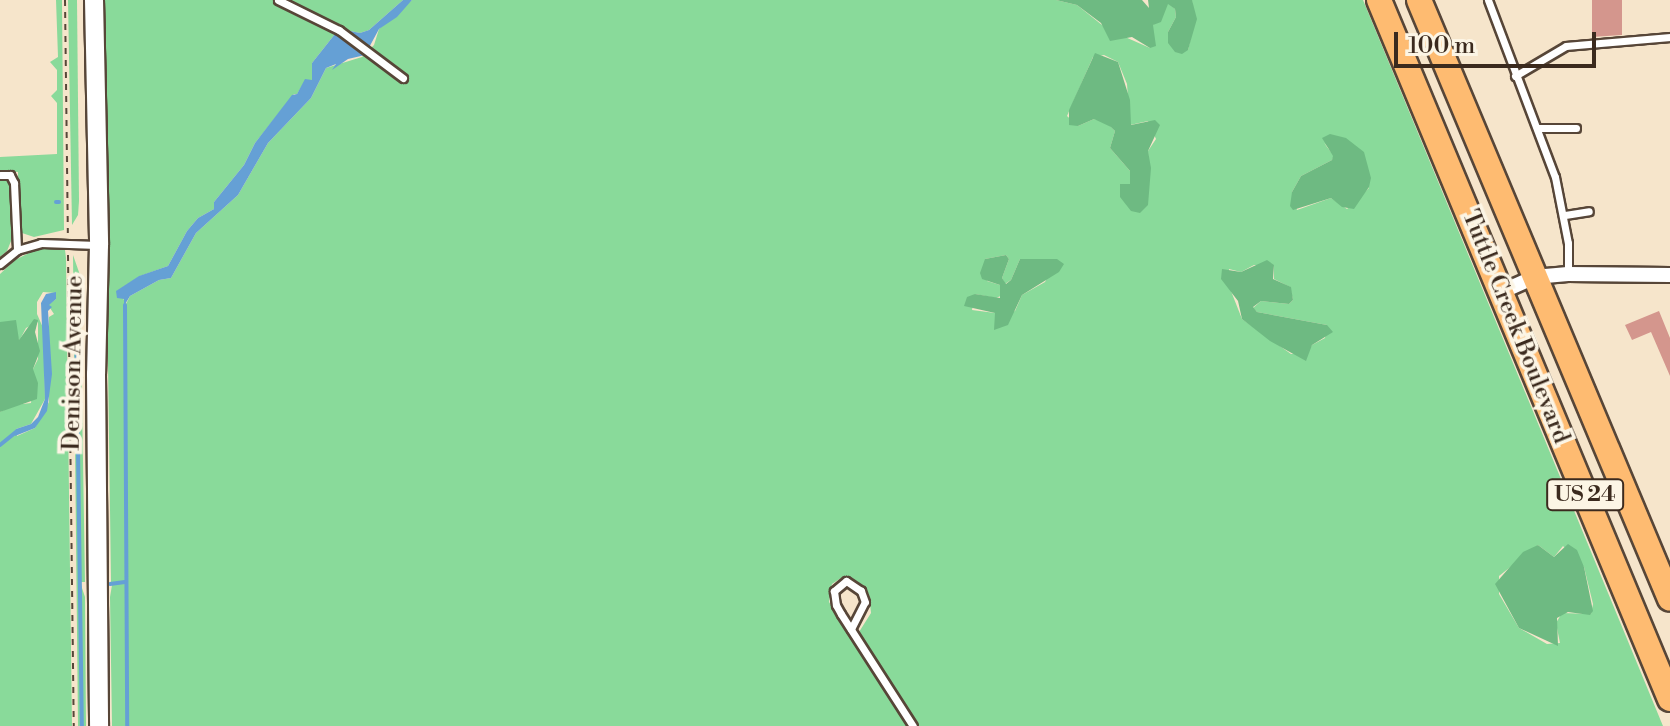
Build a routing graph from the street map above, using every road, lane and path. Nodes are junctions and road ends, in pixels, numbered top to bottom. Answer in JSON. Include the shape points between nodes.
{"nodes":[{"id":1,"x":65,"y":0,"type":"edge"},
{"id":2,"x":94,"y":0,"type":"edge"},
{"id":3,"x":278,"y":0,"type":"edge"},
{"id":4,"x":1379,"y":0,"type":"edge"},
{"id":5,"x":1419,"y":0,"type":"edge"},
{"id":6,"x":1488,"y":0,"type":"edge"},
{"id":7,"x":1670,"y":37,"type":"edge"},
{"id":8,"x":1515,"y":76,"type":"junction"},
{"id":9,"x":403,"y":78,"type":"dead end"},
{"id":10,"x":1537,"y":128,"type":"junction"},
{"id":11,"x":1576,"y":128,"type":"dead end"},
{"id":12,"x":0,"y":175,"type":"edge"},
{"id":13,"x":1589,"y":211,"type":"dead end"},
{"id":14,"x":1565,"y":215,"type":"junction"},
{"id":15,"x":68,"y":228,"type":"dead end"},
{"id":16,"x":99,"y":245,"type":"junction"},
{"id":17,"x":17,"y":250,"type":"junction"},
{"id":18,"x":68,"y":251,"type":"dead end"},
{"id":19,"x":0,"y":264,"type":"edge"},
{"id":20,"x":1568,"y":274,"type":"junction"},
{"id":21,"x":1670,"y":275,"type":"edge"},
{"id":22,"x":1534,"y":277,"type":"junction"},
{"id":23,"x":1501,"y":292,"type":"junction"},
{"id":24,"x":1670,"y":599,"type":"edge"},
{"id":25,"x":851,"y":629,"type":"junction"},
{"id":26,"x":1670,"y":699,"type":"edge"},
{"id":27,"x":74,"y":726,"type":"edge"},
{"id":28,"x":99,"y":726,"type":"edge"},
{"id":29,"x":913,"y":726,"type":"edge"}],
"edges":[{"from":1,"to":15,"type":"path"},
{"from":2,"to":16,"type":"street","name":"Denison Avenue"},
{"from":3,"to":9,"type":"lane","via":[[344,33]]},
{"from":4,"to":23,"type":"highway","name":"Tuttle Creek Boulevard","number":"US 24"},
{"from":5,"to":22,"type":"highway","name":"Tuttle Creek Boulevard","number":"US 24"},
{"from":6,"to":8,"type":"lane"},
{"from":7,"to":8,"type":"lane","via":[[1566,46]]},
{"from":8,"to":10,"type":"lane"},
{"from":10,"to":11,"type":"lane"},
{"from":10,"to":14,"type":"lane"},
{"from":12,"to":17,"type":"lane","via":[[10,175],[14,183]]},
{"from":13,"to":14,"type":"lane"},
{"from":14,"to":20,"type":"lane"},
{"from":16,"to":17,"type":"lane","via":[[41,243]]},
{"from":16,"to":28,"type":"street","name":"Denison Avenue"},
{"from":17,"to":19,"type":"lane"},
{"from":18,"to":27,"type":"path"},
{"from":20,"to":21,"type":"street"},
{"from":20,"to":22,"type":"street"},
{"from":22,"to":23,"type":"street"},
{"from":22,"to":24,"type":"highway","name":"Tuttle Creek Boulevard","number":"US 24"},
{"from":23,"to":26,"type":"highway","name":"Tuttle Creek Boulevard","number":"US 24"},
{"from":25,"to":25,"type":"lane","via":[[834,596],[837,585],[846,581],[861,591],[865,602]]},
{"from":25,"to":29,"type":"lane"}]}
